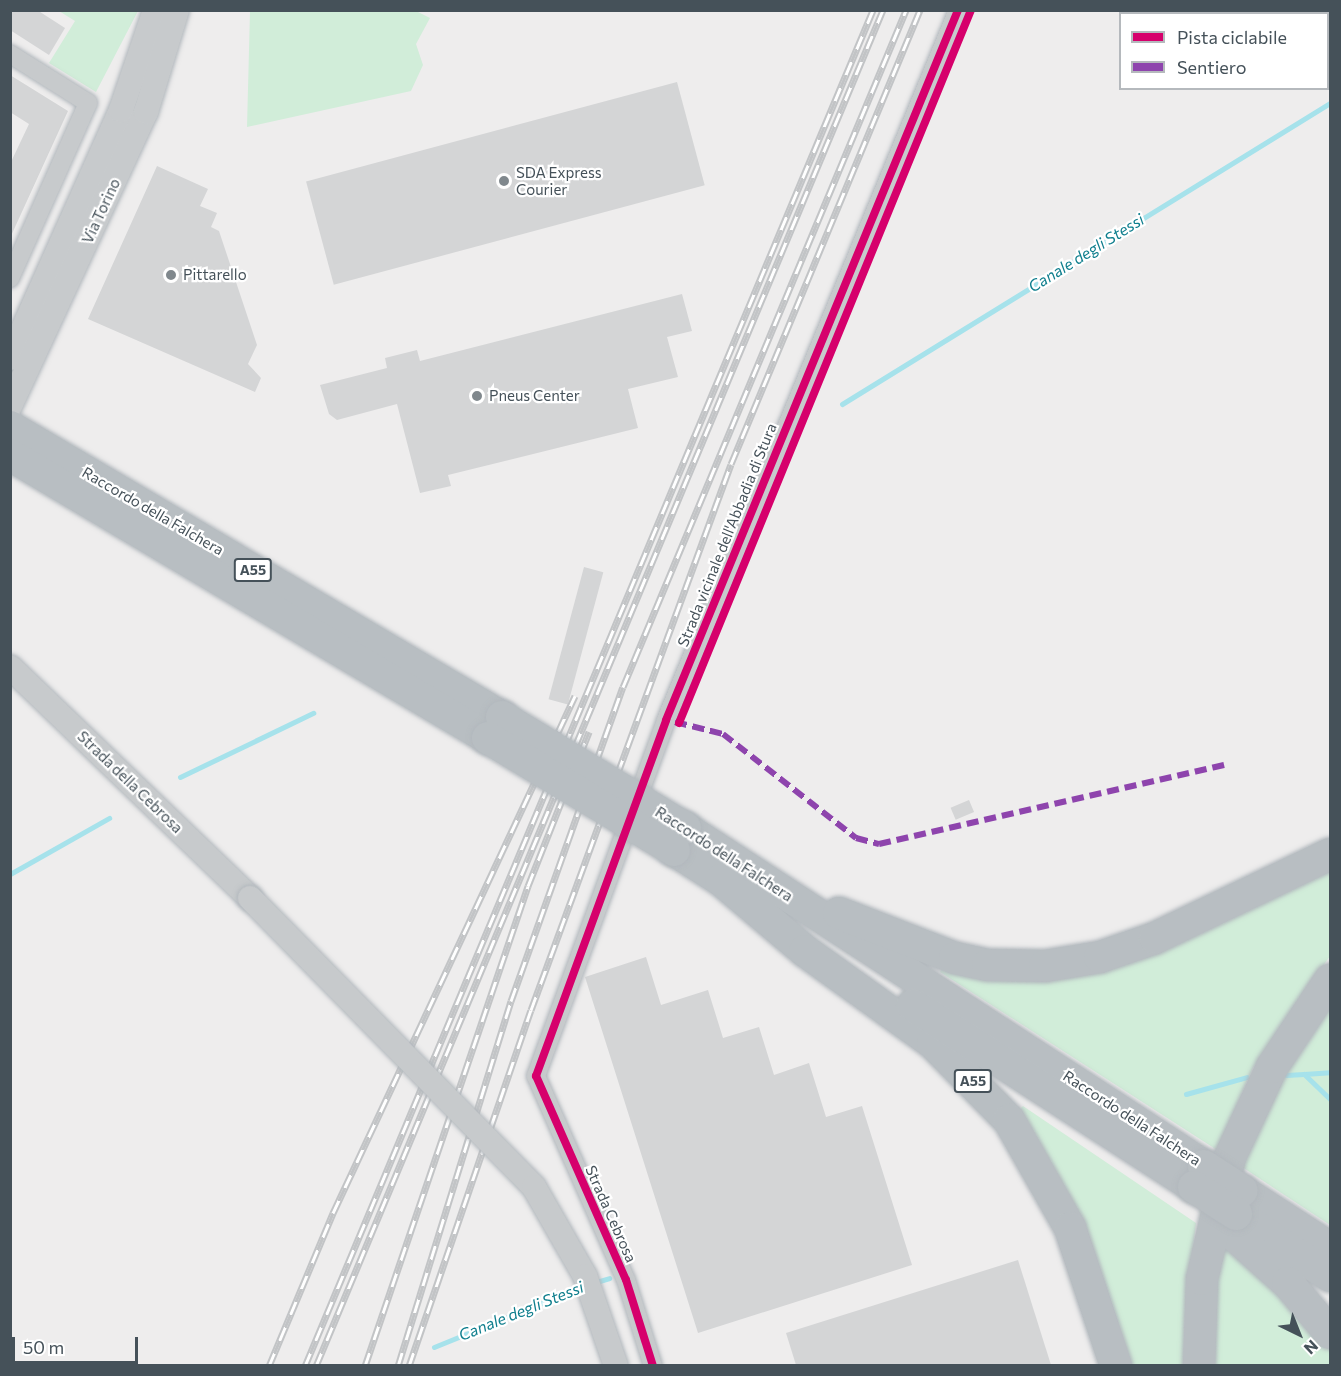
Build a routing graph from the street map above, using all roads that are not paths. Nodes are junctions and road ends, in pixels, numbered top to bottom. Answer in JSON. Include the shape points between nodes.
{"nodes":[{"id":1,"x":154,"y":10,"type":"edge"},
{"id":2,"x":177,"y":10,"type":"edge"},
{"id":3,"x":958,"y":10,"type":"edge"},
{"id":4,"x":10,"y":54,"type":"edge"},
{"id":5,"x":10,"y":278,"type":"edge"},
{"id":6,"x":16,"y":331,"type":"edge"},
{"id":7,"x":10,"y":358,"type":"edge"},
{"id":8,"x":10,"y":406,"type":"edge"},
{"id":9,"x":10,"y":428,"type":"edge"},
{"id":10,"x":10,"y":455,"type":"edge"},
{"id":11,"x":42,"y":460,"type":"junction"},
{"id":12,"x":10,"y":667,"type":"edge"},
{"id":13,"x":679,"y":839,"type":"junction"},
{"id":14,"x":1330,"y":854,"type":"edge"},
{"id":15,"x":721,"y":880,"type":"junction"},
{"id":16,"x":794,"y":899,"type":"junction"},
{"id":17,"x":1330,"y":980,"type":"edge"},
{"id":18,"x":536,"y":1076,"type":"joint"},
{"id":19,"x":1197,"y":1185,"type":"junction"},
{"id":20,"x":1236,"y":1212,"type":"junction"},
{"id":21,"x":1330,"y":1248,"type":"edge"},
{"id":22,"x":1330,"y":1276,"type":"edge"},
{"id":23,"x":1330,"y":1333,"type":"edge"},
{"id":24,"x":616,"y":1365,"type":"edge"},
{"id":25,"x":652,"y":1365,"type":"edge"},
{"id":26,"x":1116,"y":1365,"type":"edge"},
{"id":27,"x":1199,"y":1365,"type":"edge"}],
"edges":[{"from":1,"to":6,"type":"main road","name":"Via Torino","via":[[121,110]]},
{"from":2,"to":8,"type":"main road","name":"Via Torino","via":[[146,112]]},
{"from":3,"to":18,"type":"street","name":"Strada vicinale dell'Abbadia di Stura","via":[[666,720]]},
{"from":4,"to":5,"type":"street","via":[[88,104]]},
{"from":6,"to":7,"type":"main road","name":"Via Torino"},
{"from":9,"to":11,"type":"highway","name":"Raccordo della Falchera","number":"A55"},
{"from":10,"to":11,"type":"highway","name":"Raccordo della Falchera","number":"A55"},
{"from":11,"to":13,"type":"highway","name":"Raccordo della Falchera","number":"A55","bridge":true},
{"from":12,"to":24,"type":"main road","name":"Strada della Cebrosa","bridge":true,"via":[[250,898],[534,1187],[585,1276]]},
{"from":13,"to":15,"type":"highway","name":"Raccordo della Falchera","number":"A55"},
{"from":13,"to":16,"type":"highway","name":"Raccordo della Falchera","number":"A55"},
{"from":14,"to":16,"type":"highway","via":[[1155,938],[1101,957],[1045,966],[987,965],[955,958],[868,922]]},
{"from":15,"to":19,"type":"highway","name":"Raccordo della Falchera","number":"A55"},
{"from":15,"to":26,"type":"highway","number":"A55","via":[[805,951],[933,1043],[1009,1120],[1070,1228]]},
{"from":16,"to":19,"type":"highway","name":"Raccordo della Falchera","number":"A55"},
{"from":17,"to":27,"type":"highway","via":[[1272,1067],[1230,1157],[1202,1279]]},
{"from":18,"to":25,"type":"street","name":"Strada Cebrosa","via":[[626,1280]]},
{"from":19,"to":20,"type":"highway","name":"Raccordo della Falchera","number":"A55","bridge":true},
{"from":19,"to":20,"type":"highway"},
{"from":20,"to":21,"type":"highway","name":"Raccordo della Falchera","number":"A55"},
{"from":20,"to":22,"type":"highway","name":"Raccordo della Falchera","number":"A55"},
{"from":20,"to":23,"type":"highway"}]}
